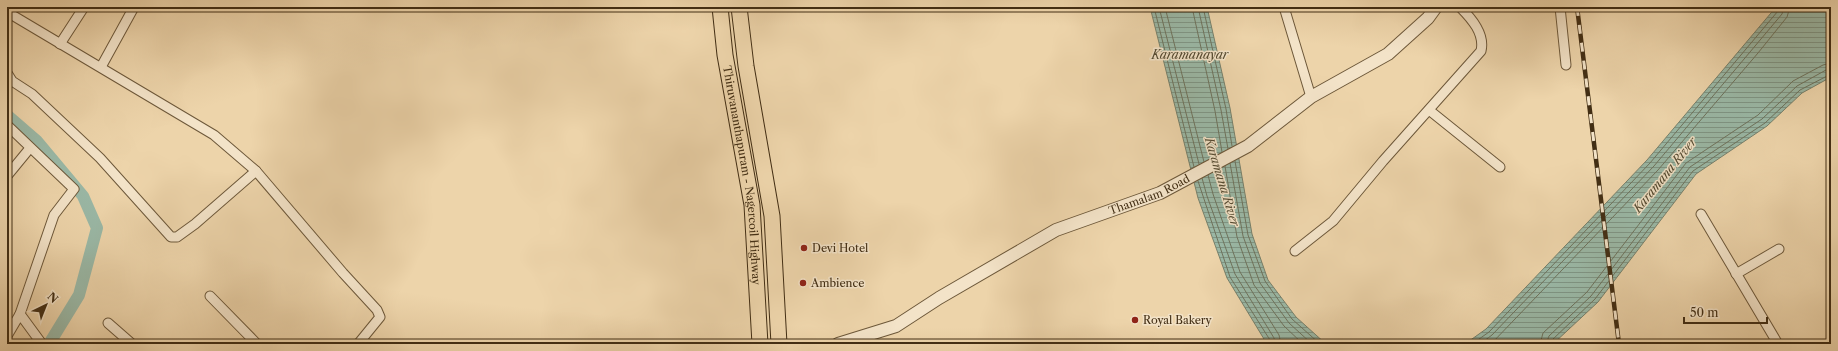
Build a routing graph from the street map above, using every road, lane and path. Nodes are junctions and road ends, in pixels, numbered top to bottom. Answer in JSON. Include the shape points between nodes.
{"nodes":[{"id":1,"x":84,"y":7,"type":"edge"},
{"id":2,"x":134,"y":7,"type":"edge"},
{"id":3,"x":720,"y":7,"type":"edge"},
{"id":4,"x":738,"y":7,"type":"edge"},
{"id":5,"x":1284,"y":7,"type":"edge"},
{"id":6,"x":1436,"y":7,"type":"edge"},
{"id":7,"x":1460,"y":7,"type":"edge"},
{"id":8,"x":1560,"y":7,"type":"edge"},
{"id":9,"x":7,"y":12,"type":"edge"},
{"id":10,"x":60,"y":44,"type":"junction"},
{"id":11,"x":1566,"y":65,"type":"dead end"},
{"id":12,"x":100,"y":67,"type":"junction"},
{"id":13,"x":7,"y":73,"type":"edge"},
{"id":14,"x":1311,"y":97,"type":"junction"},
{"id":15,"x":1429,"y":110,"type":"junction"},
{"id":16,"x":7,"y":125,"type":"edge"},
{"id":17,"x":30,"y":148,"type":"junction"},
{"id":18,"x":1500,"y":167,"type":"dead end"},
{"id":19,"x":256,"y":171,"type":"junction"},
{"id":20,"x":7,"y":176,"type":"edge"},
{"id":21,"x":1701,"y":214,"type":"dead end"},
{"id":22,"x":1779,"y":249,"type":"dead end"},
{"id":23,"x":1295,"y":251,"type":"dead end"},
{"id":24,"x":1736,"y":274,"type":"junction"},
{"id":25,"x":210,"y":296,"type":"dead end"},
{"id":26,"x":20,"y":314,"type":"junction"},
{"id":27,"x":108,"y":323,"type":"dead end"},
{"id":28,"x":7,"y":336,"type":"edge"},
{"id":29,"x":42,"y":344,"type":"edge"},
{"id":30,"x":132,"y":344,"type":"edge"},
{"id":31,"x":257,"y":344,"type":"edge"},
{"id":32,"x":358,"y":344,"type":"edge"},
{"id":33,"x":760,"y":344,"type":"edge"},
{"id":34,"x":779,"y":344,"type":"edge"},
{"id":35,"x":838,"y":344,"type":"edge"},
{"id":36,"x":1778,"y":344,"type":"edge"}],
"edges":[{"from":1,"to":10,"type":"street"},
{"from":2,"to":12,"type":"street"},
{"from":3,"to":33,"type":"main road","name":"Thiruvananthapuram - Nagercoil Highway","via":[[725,55],[752,205]]},
{"from":4,"to":34,"type":"main road","name":"Thiruvananthapuram - Nagercoil Highway","via":[[772,216]]},
{"from":5,"to":14,"type":"street"},
{"from":6,"to":14,"type":"street","name":"Thamalam Road","via":[[1428,18],[1388,54]]},
{"from":7,"to":15,"type":"street","via":[[1479,30],[1483,42],[1481,51]]},
{"from":8,"to":11,"type":"street"},
{"from":9,"to":10,"type":"street"},
{"from":10,"to":12,"type":"street"},
{"from":12,"to":19,"type":"street","via":[[214,135]]},
{"from":13,"to":19,"type":"street","via":[[12,81],[32,94],[100,158],[171,237],[177,237],[189,228]]},
{"from":14,"to":35,"type":"street","name":"Thamalam Road","via":[[1248,146],[1160,193],[1056,230],[896,326]]},
{"from":15,"to":18,"type":"street"},
{"from":15,"to":23,"type":"street","via":[[1333,220]]},
{"from":16,"to":17,"type":"street"},
{"from":17,"to":20,"type":"street"},
{"from":17,"to":26,"type":"street","via":[[74,189],[54,215]]},
{"from":19,"to":32,"type":"street","via":[[377,310],[380,317]]},
{"from":21,"to":24,"type":"street"},
{"from":22,"to":24,"type":"street"},
{"from":24,"to":36,"type":"street"},
{"from":25,"to":31,"type":"street"},
{"from":26,"to":28,"type":"street"},
{"from":26,"to":29,"type":"street"},
{"from":27,"to":30,"type":"street"}]}
